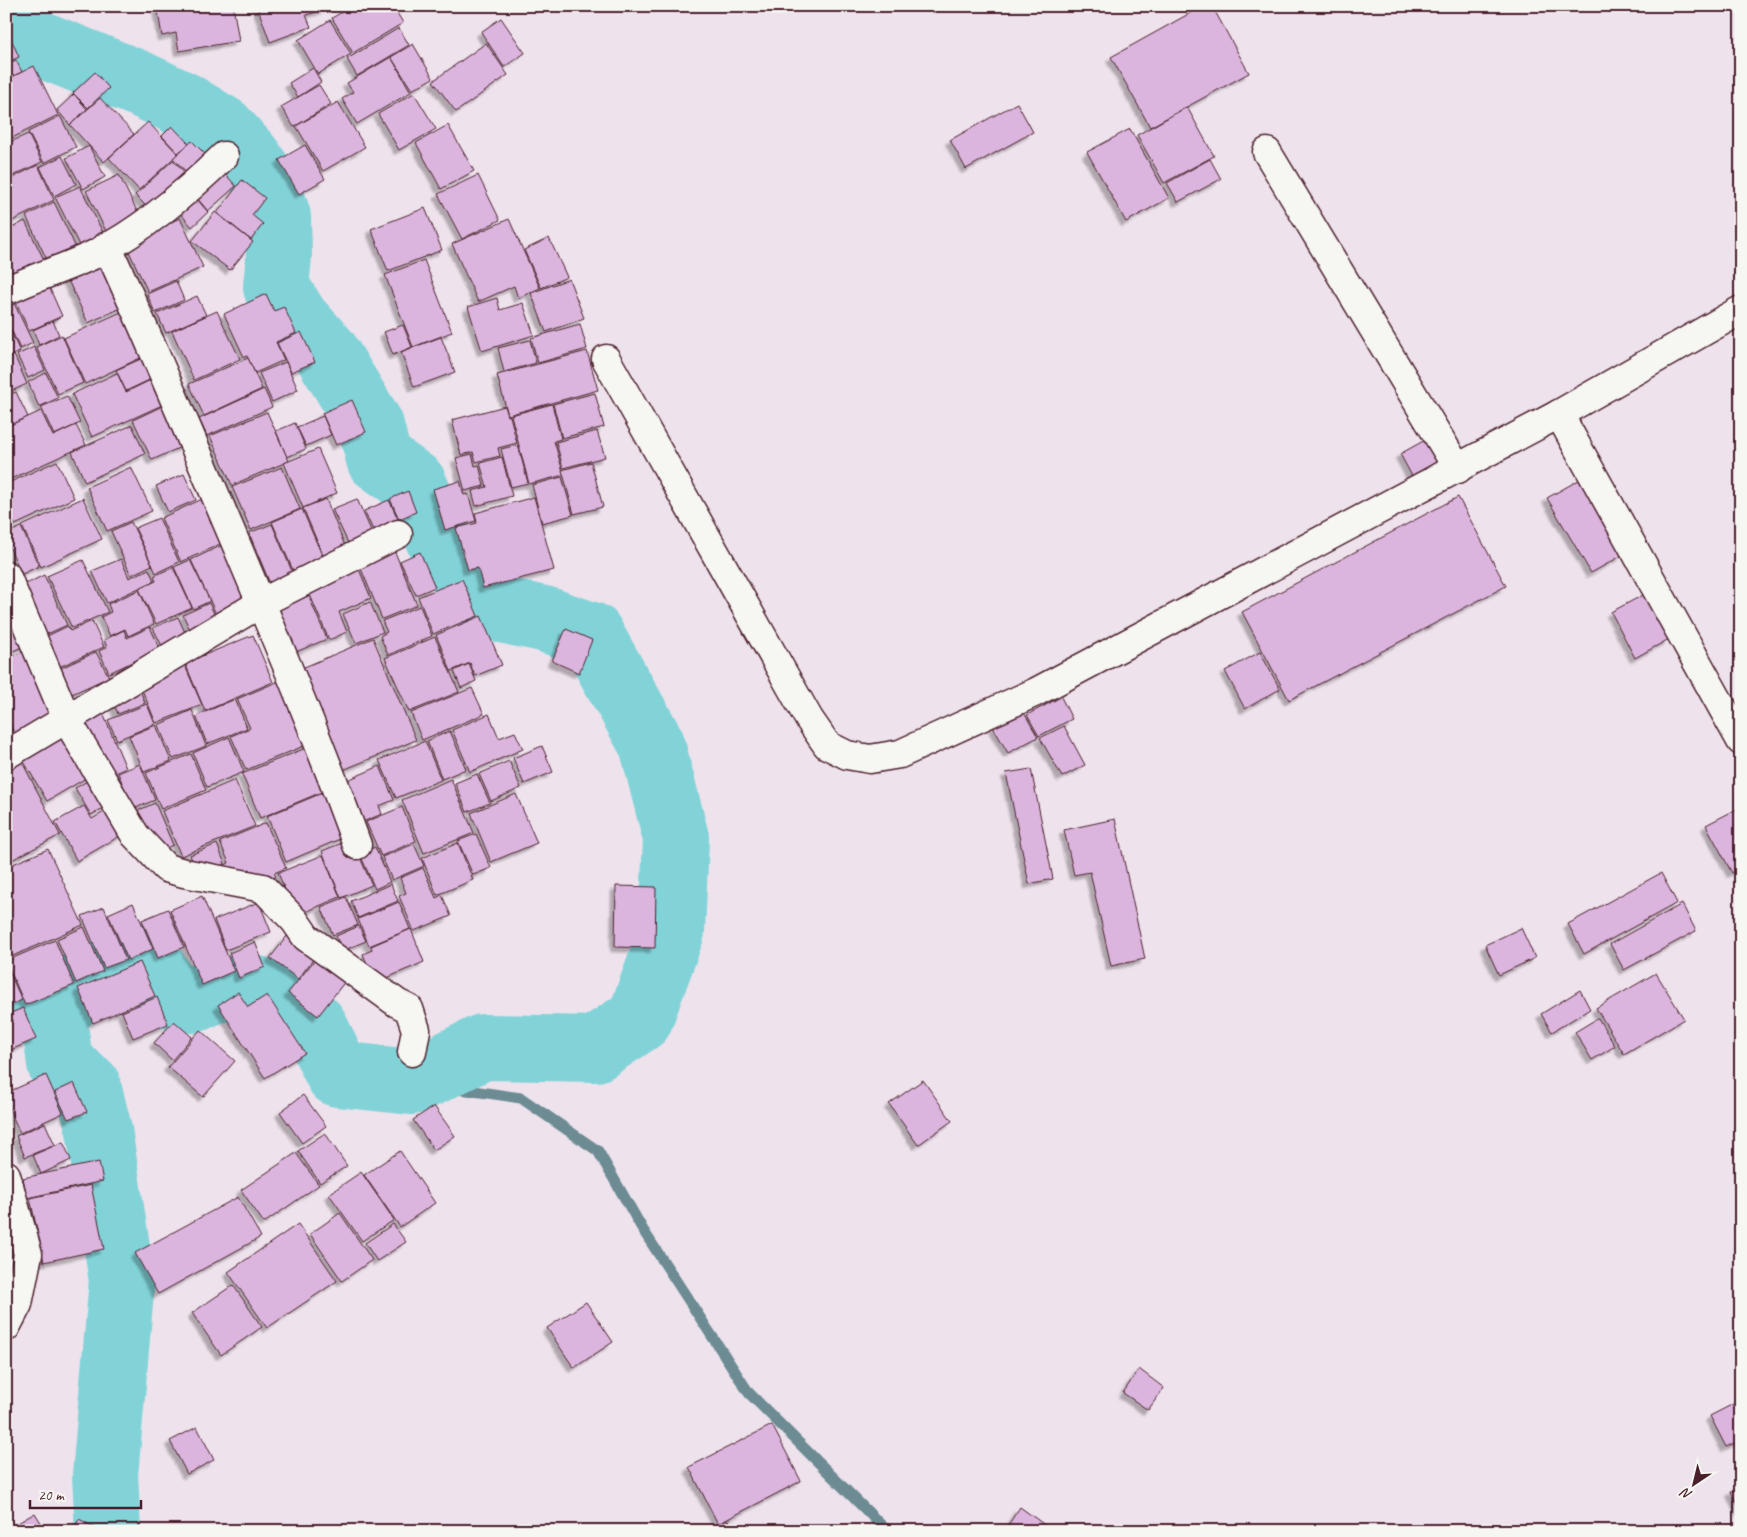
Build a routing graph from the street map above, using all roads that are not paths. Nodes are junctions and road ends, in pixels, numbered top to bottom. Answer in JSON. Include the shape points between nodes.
{"nodes":[{"id":1,"x":1267,"y":152,"type":"dead end"},
{"id":2,"x":224,"y":156,"type":"dead end"},
{"id":3,"x":107,"y":246,"type":"junction"},
{"id":4,"x":6,"y":291,"type":"edge"},
{"id":5,"x":1741,"y":310,"type":"edge"},
{"id":6,"x":606,"y":359,"type":"dead end"},
{"id":7,"x":1559,"y":414,"type":"junction"},
{"id":8,"x":1458,"y":469,"type":"junction"},
{"id":9,"x":398,"y":534,"type":"dead end"},
{"id":10,"x":6,"y":575,"type":"edge"},
{"id":11,"x":261,"y":603,"type":"junction"},
{"id":12,"x":67,"y":720,"type":"junction"},
{"id":13,"x":1741,"y":741,"type":"edge"},
{"id":14,"x":6,"y":755,"type":"edge"},
{"id":15,"x":357,"y":845,"type":"dead end"},
{"id":16,"x":412,"y":1052,"type":"dead end"},
{"id":17,"x":6,"y":1175,"type":"edge"},
{"id":18,"x":6,"y":1327,"type":"edge"}],
"edges":[{"from":1,"to":8,"type":"street"},
{"from":2,"to":3,"type":"street","via":[[158,214]]},
{"from":3,"to":4,"type":"street"},
{"from":3,"to":11,"type":"street","via":[[157,355]]},
{"from":5,"to":7,"type":"street"},
{"from":6,"to":8,"type":"street","via":[[809,719],[827,745],[847,755],[870,759],[900,754],[1036,692]]},
{"from":7,"to":8,"type":"street"},
{"from":7,"to":13,"type":"street"},
{"from":9,"to":11,"type":"street"},
{"from":10,"to":12,"type":"street"},
{"from":11,"to":12,"type":"street"},
{"from":11,"to":15,"type":"street"},
{"from":12,"to":14,"type":"street"},
{"from":12,"to":16,"type":"street","via":[[135,835],[166,868],[263,888],[306,937],[396,1003],[409,1009],[416,1030]]},
{"from":17,"to":18,"type":"street","via":[[28,1254],[18,1304]]}]}
